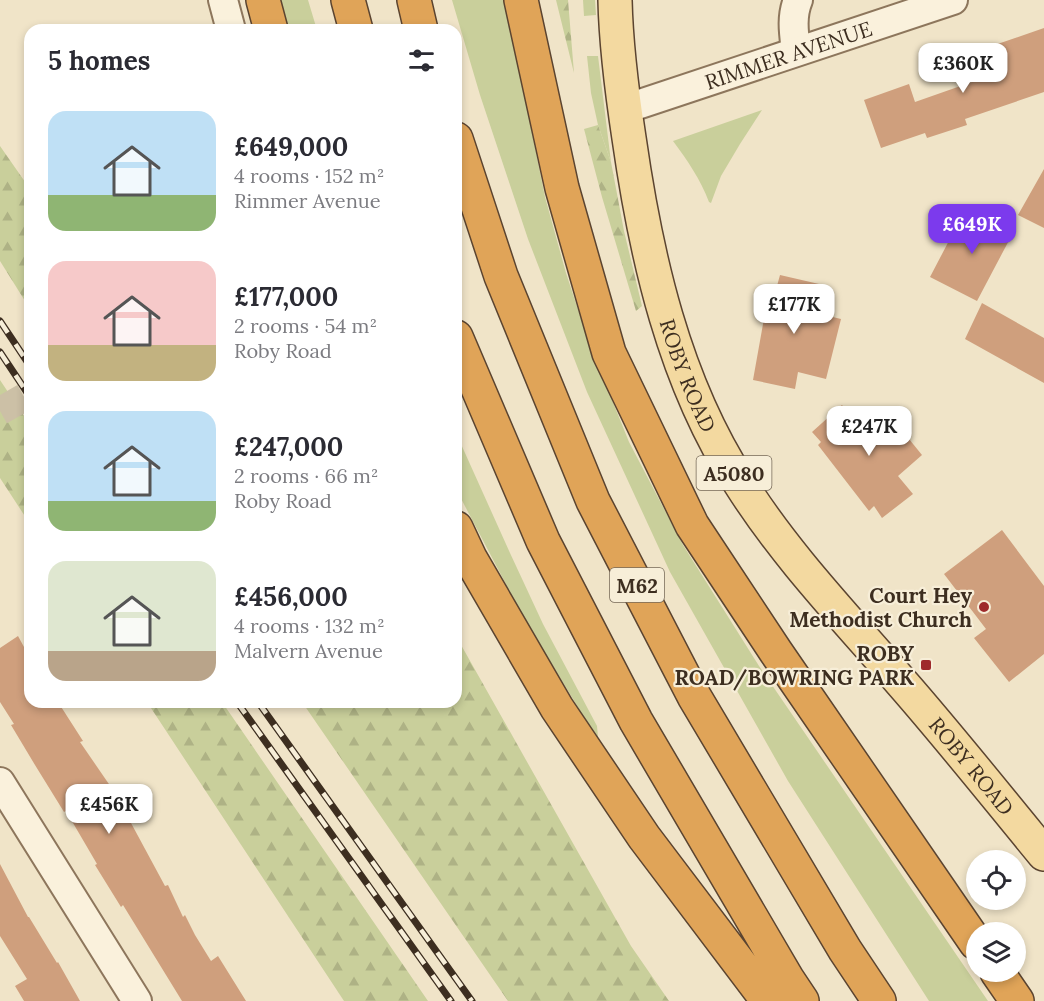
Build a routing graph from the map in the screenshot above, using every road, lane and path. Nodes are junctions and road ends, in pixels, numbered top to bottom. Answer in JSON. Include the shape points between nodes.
{"nodes":[{"id":1,"x":223,"y":0,"type":"edge"},
{"id":2,"x":263,"y":0,"type":"edge"},
{"id":3,"x":348,"y":0,"type":"edge"},
{"id":4,"x":414,"y":0,"type":"edge"},
{"id":5,"x":521,"y":0,"type":"edge"},
{"id":6,"x":615,"y":0,"type":"edge"},
{"id":7,"x":798,"y":0,"type":"edge"},
{"id":8,"x":953,"y":0,"type":"edge"},
{"id":9,"x":229,"y":24,"type":"edge"},
{"id":10,"x":269,"y":24,"type":"edge"},
{"id":11,"x":354,"y":24,"type":"edge"},
{"id":12,"x":420,"y":24,"type":"edge"},
{"id":13,"x":796,"y":51,"type":"junction"},
{"id":14,"x":625,"y":109,"type":"junction"},
{"id":15,"x":462,"y":157,"type":"edge"},
{"id":16,"x":462,"y":351,"type":"edge"},
{"id":17,"x":462,"y":541,"type":"edge"},
{"id":18,"x":0,"y":782,"type":"edge"},
{"id":19,"x":1044,"y":854,"type":"edge"},
{"id":20,"x":966,"y":928,"type":"edge"},
{"id":21,"x":1004,"y":982,"type":"edge"},
{"id":22,"x":137,"y":1001,"type":"edge"},
{"id":23,"x":768,"y":1001,"type":"edge"},
{"id":24,"x":802,"y":1001,"type":"edge"},
{"id":25,"x":879,"y":1001,"type":"edge"},
{"id":26,"x":1017,"y":1001,"type":"edge"}],
"edges":[{"from":1,"to":9,"type":"street"},
{"from":2,"to":10,"type":"highway"},
{"from":3,"to":11,"type":"highway"},
{"from":4,"to":12,"type":"highway"},
{"from":5,"to":20,"type":"highway","via":[[562,188],[609,353],[692,525]]},
{"from":6,"to":14,"type":"main road","name":"ROBY ROAD","number":"A5080"},
{"from":7,"to":13,"type":"street","via":[[793,26]]},
{"from":8,"to":13,"type":"street","name":"RIMMER AVENUE"},
{"from":13,"to":14,"type":"street","name":"RIMMER AVENUE"},
{"from":14,"to":19,"type":"main road","name":"ROBY ROAD","number":"A5080","via":[[636,190],[663,303],[700,410],[721,450],[778,538]]},
{"from":15,"to":25,"type":"highway","number":"M62","via":[[501,276],[593,501],[694,696]]},
{"from":16,"to":24,"type":"highway","via":[[543,541],[636,721]]},
{"from":17,"to":23,"type":"highway","via":[[557,708],[644,837]]},
{"from":18,"to":22,"type":"street"},
{"from":21,"to":26,"type":"highway"}]}
